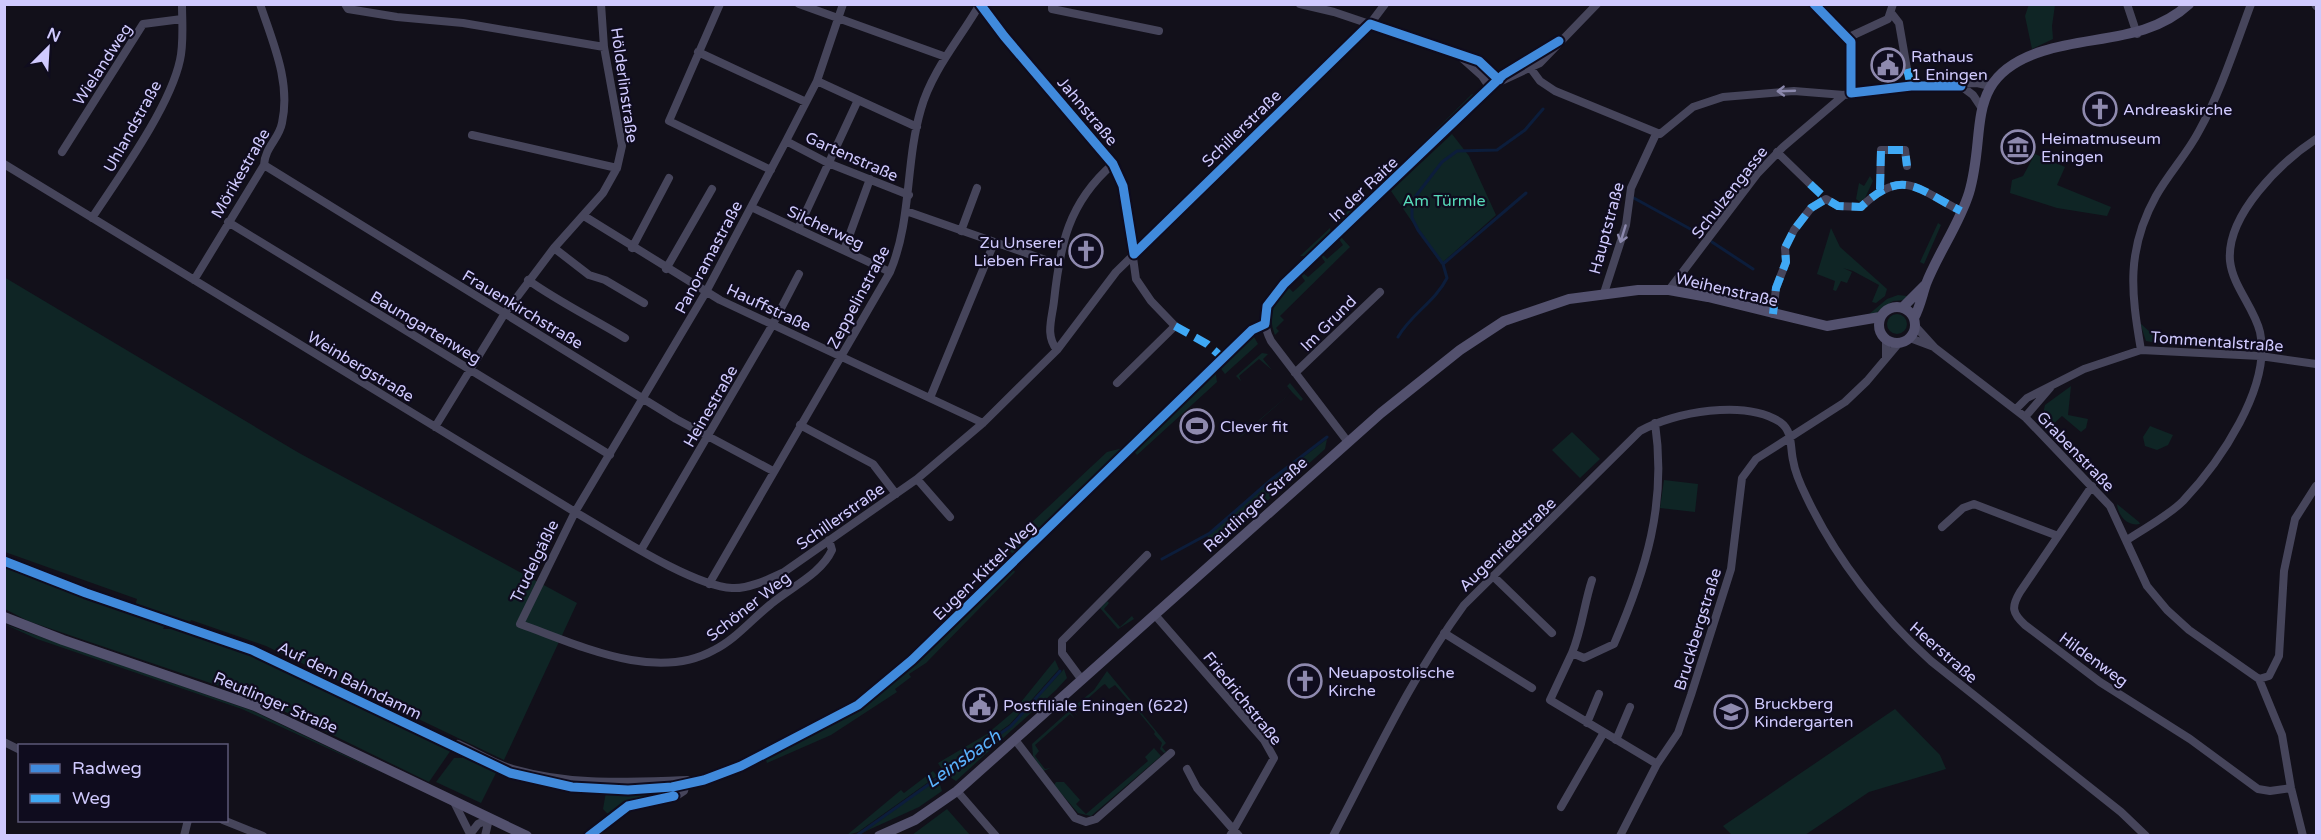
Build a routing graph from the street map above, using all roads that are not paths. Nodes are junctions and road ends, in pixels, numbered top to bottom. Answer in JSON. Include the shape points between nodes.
{"nodes":[{"id":1,"x":182,"y":4,"type":"edge"},
{"id":2,"x":260,"y":4,"type":"edge"},
{"id":3,"x":345,"y":4,"type":"edge"},
{"id":4,"x":601,"y":4,"type":"edge"},
{"id":5,"x":720,"y":4,"type":"edge"},
{"id":6,"x":799,"y":4,"type":"edge"},
{"id":7,"x":843,"y":4,"type":"edge"},
{"id":8,"x":1052,"y":4,"type":"edge"},
{"id":9,"x":1300,"y":4,"type":"edge"},
{"id":10,"x":1385,"y":4,"type":"edge"},
{"id":11,"x":1597,"y":4,"type":"edge"},
{"id":12,"x":1814,"y":4,"type":"edge"},
{"id":13,"x":1893,"y":4,"type":"edge"},
{"id":14,"x":2127,"y":4,"type":"edge"},
{"id":15,"x":2189,"y":4,"type":"edge"},
{"id":16,"x":2251,"y":4,"type":"edge"},
{"id":17,"x":980,"y":5,"type":"edge"},
{"id":18,"x":1333,"y":8,"type":"edge"},
{"id":19,"x":1892,"y":14,"type":"junction"},
{"id":20,"x":182,"y":18,"type":"junction"},
{"id":21,"x":839,"y":18,"type":"junction"},
{"id":22,"x":1370,"y":24,"type":"junction"},
{"id":23,"x":1159,"y":31,"type":"dead end"},
{"id":24,"x":2137,"y":34,"type":"junction"},
{"id":25,"x":1847,"y":38,"type":"junction"},
{"id":26,"x":604,"y":48,"type":"junction"},
{"id":27,"x":698,"y":52,"type":"junction"},
{"id":28,"x":1456,"y":55,"type":"junction"},
{"id":29,"x":946,"y":57,"type":"junction"},
{"id":30,"x":1528,"y":65,"type":"junction"},
{"id":31,"x":1907,"y":69,"type":"dead end"},
{"id":32,"x":817,"y":81,"type":"junction"},
{"id":33,"x":1496,"y":83,"type":"junction"},
{"id":34,"x":1961,"y":86,"type":"junction"},
{"id":35,"x":1990,"y":86,"type":"junction"},
{"id":36,"x":1847,"y":94,"type":"junction"},
{"id":37,"x":858,"y":100,"type":"junction"},
{"id":38,"x":807,"y":102,"type":"junction"},
{"id":39,"x":1981,"y":107,"type":"junction"},
{"id":40,"x":916,"y":127,"type":"junction"},
{"id":41,"x":1656,"y":134,"type":"junction"},
{"id":42,"x":472,"y":135,"type":"dead end"},
{"id":43,"x":2316,"y":139,"type":"edge"},
{"id":44,"x":786,"y":141,"type":"junction"},
{"id":45,"x":62,"y":152,"type":"dead end"},
{"id":46,"x":1777,"y":152,"type":"junction"},
{"id":47,"x":828,"y":163,"type":"junction"},
{"id":48,"x":4,"y":164,"type":"edge"},
{"id":49,"x":1113,"y":164,"type":"junction"},
{"id":50,"x":264,"y":165,"type":"junction"},
{"id":51,"x":1907,"y":166,"type":"dead end"},
{"id":52,"x":616,"y":168,"type":"junction"},
{"id":53,"x":771,"y":170,"type":"junction"},
{"id":54,"x":669,"y":178,"type":"dead end"},
{"id":55,"x":870,"y":180,"type":"junction"},
{"id":56,"x":1810,"y":184,"type":"dead end"},
{"id":57,"x":977,"y":188,"type":"dead end"},
{"id":58,"x":712,"y":189,"type":"dead end"},
{"id":59,"x":1880,"y":189,"type":"junction"},
{"id":60,"x":909,"y":195,"type":"junction"},
{"id":61,"x":751,"y":207,"type":"junction"},
{"id":62,"x":906,"y":211,"type":"junction"},
{"id":63,"x":1961,"y":211,"type":"junction"},
{"id":64,"x":584,"y":216,"type":"junction"},
{"id":65,"x":92,"y":218,"type":"junction"},
{"id":66,"x":228,"y":222,"type":"junction"},
{"id":67,"x":798,"y":229,"type":"junction"},
{"id":68,"x":961,"y":231,"type":"junction"},
{"id":69,"x":994,"y":243,"type":"junction"},
{"id":70,"x":554,"y":248,"type":"junction"},
{"id":71,"x":632,"y":248,"type":"junction"},
{"id":72,"x":844,"y":250,"type":"junction"},
{"id":73,"x":1134,"y":254,"type":"junction"},
{"id":74,"x":1058,"y":264,"type":"junction"},
{"id":75,"x":666,"y":269,"type":"junction"},
{"id":76,"x":890,"y":272,"type":"junction"},
{"id":77,"x":799,"y":274,"type":"dead end"},
{"id":78,"x":194,"y":280,"type":"junction"},
{"id":79,"x":528,"y":280,"type":"junction"},
{"id":80,"x":1926,"y":285,"type":"junction"},
{"id":81,"x":1669,"y":290,"type":"junction"},
{"id":82,"x":706,"y":292,"type":"junction"},
{"id":83,"x":1380,"y":292,"type":"dead end"},
{"id":84,"x":1604,"y":293,"type":"junction"},
{"id":85,"x":644,"y":303,"type":"dead end"},
{"id":86,"x":1903,"y":307,"type":"junction"},
{"id":87,"x":505,"y":313,"type":"junction"},
{"id":88,"x":1773,"y":314,"type":"junction"},
{"id":89,"x":1880,"y":317,"type":"junction"},
{"id":90,"x":1915,"y":322,"type":"junction"},
{"id":91,"x":773,"y":324,"type":"junction"},
{"id":92,"x":1265,"y":324,"type":"junction"},
{"id":93,"x":1843,"y":325,"type":"junction"},
{"id":94,"x":1883,"y":336,"type":"junction"},
{"id":95,"x":625,"y":338,"type":"dead end"},
{"id":96,"x":1910,"y":338,"type":"junction"},
{"id":97,"x":1899,"y":343,"type":"junction"},
{"id":98,"x":1935,"y":348,"type":"junction"},
{"id":99,"x":1056,"y":350,"type":"junction"},
{"id":100,"x":2141,"y":350,"type":"junction"},
{"id":101,"x":2260,"y":356,"type":"junction"},
{"id":102,"x":842,"y":357,"type":"junction"},
{"id":103,"x":1224,"y":358,"type":"dead end"},
{"id":104,"x":1886,"y":358,"type":"junction"},
{"id":105,"x":2316,"y":363,"type":"edge"},
{"id":106,"x":470,"y":370,"type":"junction"},
{"id":107,"x":1295,"y":373,"type":"junction"},
{"id":108,"x":1117,"y":383,"type":"dead end"},
{"id":109,"x":2051,"y":387,"type":"junction"},
{"id":110,"x":643,"y":398,"type":"junction"},
{"id":111,"x":930,"y":398,"type":"junction"},
{"id":112,"x":2016,"y":409,"type":"junction"},
{"id":113,"x":2025,"y":417,"type":"junction"},
{"id":114,"x":983,"y":423,"type":"junction"},
{"id":115,"x":1656,"y":423,"type":"junction"},
{"id":116,"x":801,"y":425,"type":"junction"},
{"id":117,"x":435,"y":427,"type":"junction"},
{"id":118,"x":708,"y":437,"type":"junction"},
{"id":119,"x":1791,"y":438,"type":"junction"},
{"id":120,"x":1348,"y":442,"type":"junction"},
{"id":121,"x":610,"y":455,"type":"junction"},
{"id":122,"x":773,"y":471,"type":"junction"},
{"id":123,"x":917,"y":479,"type":"junction"},
{"id":124,"x":2092,"y":486,"type":"junction"},
{"id":125,"x":2316,"y":486,"type":"edge"},
{"id":126,"x":896,"y":494,"type":"junction"},
{"id":127,"x":575,"y":512,"type":"junction"},
{"id":128,"x":950,"y":517,"type":"dead end"},
{"id":129,"x":1942,"y":526,"type":"dead end"},
{"id":130,"x":2058,"y":536,"type":"junction"},
{"id":131,"x":829,"y":540,"type":"junction"},
{"id":132,"x":2127,"y":540,"type":"junction"},
{"id":133,"x":641,"y":550,"type":"junction"},
{"id":134,"x":1147,"y":555,"type":"dead end"},
{"id":135,"x":1493,"y":576,"type":"junction"},
{"id":136,"x":1592,"y":580,"type":"dead end"},
{"id":137,"x":709,"y":584,"type":"junction"},
{"id":138,"x":1155,"y":615,"type":"junction"},
{"id":139,"x":4,"y":617,"type":"edge"},
{"id":140,"x":520,"y":624,"type":"joint"},
{"id":141,"x":1444,"y":633,"type":"junction"},
{"id":142,"x":1552,"y":633,"type":"dead end"},
{"id":143,"x":1572,"y":653,"type":"junction"},
{"id":144,"x":2259,"y":679,"type":"junction"},
{"id":145,"x":1082,"y":680,"type":"junction"},
{"id":146,"x":1532,"y":688,"type":"dead end"},
{"id":147,"x":1599,"y":694,"type":"dead end"},
{"id":148,"x":1630,"y":707,"type":"dead end"},
{"id":149,"x":1587,"y":723,"type":"junction"},
{"id":150,"x":1603,"y":734,"type":"junction"},
{"id":151,"x":1616,"y":740,"type":"junction"},
{"id":152,"x":1016,"y":741,"type":"junction"},
{"id":153,"x":4,"y":742,"type":"edge"},
{"id":154,"x":458,"y":744,"type":"dead end"},
{"id":155,"x":18,"y":749,"type":"edge"},
{"id":156,"x":1171,"y":753,"type":"dead end"},
{"id":157,"x":1657,"y":764,"type":"junction"},
{"id":158,"x":1187,"y":769,"type":"dead end"},
{"id":159,"x":2291,"y":788,"type":"junction"},
{"id":160,"x":957,"y":791,"type":"junction"},
{"id":161,"x":454,"y":802,"type":"junction"},
{"id":162,"x":1561,"y":807,"type":"dead end"},
{"id":163,"x":489,"y":819,"type":"junction"},
{"id":164,"x":228,"y":822,"type":"edge"},
{"id":165,"x":898,"y":831,"type":"edge"},
{"id":166,"x":471,"y":834,"type":"edge"},
{"id":167,"x":1234,"y":834,"type":"edge"},
{"id":168,"x":881,"y":835,"type":"edge"},
{"id":169,"x":263,"y":836,"type":"edge"},
{"id":170,"x":485,"y":836,"type":"edge"},
{"id":171,"x":527,"y":836,"type":"edge"},
{"id":172,"x":589,"y":836,"type":"edge"},
{"id":173,"x":996,"y":836,"type":"edge"},
{"id":174,"x":1333,"y":836,"type":"edge"},
{"id":175,"x":1620,"y":836,"type":"edge"},
{"id":176,"x":2146,"y":836,"type":"edge"},
{"id":177,"x":2304,"y":836,"type":"edge"}],
"edges":[{"from":1,"to":20,"type":"street","name":"Uhlandstraße"},
{"from":2,"to":50,"type":"street","name":"Mörikestraße","via":[[282,68],[286,106],[281,129],[264,153]]},
{"from":3,"to":26,"type":"street","via":[[348,9],[463,23]]},
{"from":4,"to":26,"type":"street","name":"Hölderlinstraße"},
{"from":5,"to":27,"type":"street"},
{"from":6,"to":21,"type":"street"},
{"from":7,"to":21,"type":"street","name":"Panoramastraße"},
{"from":8,"to":23,"type":"street","via":[[1052,9]]},
{"from":9,"to":18,"type":"street"},
{"from":10,"to":22,"type":"street","name":"Schillerstraße"},
{"from":11,"to":30,"type":"street","name":"In der Raite","via":[[1552,52]]},
{"from":12,"to":25,"type":"street"},
{"from":13,"to":19,"type":"street"},
{"from":14,"to":24,"type":"street"},
{"from":15,"to":24,"type":"main road","via":[[2180,13]]},
{"from":16,"to":100,"type":"street","via":[[2200,130],[2157,194],[2134,250],[2131,283]]},
{"from":17,"to":29,"type":"street","name":"Zeppelinstraße"},
{"from":17,"to":49,"type":"street","name":"Jahnstraße"},
{"from":18,"to":22,"type":"street"},
{"from":19,"to":25,"type":"street"},
{"from":19,"to":31,"type":"street","via":[[1899,22]]},
{"from":20,"to":45,"type":"street","name":"Wielandweg","via":[[144,24]]},
{"from":20,"to":65,"type":"street","name":"Uhlandstraße","via":[[180,60],[168,94]]},
{"from":21,"to":29,"type":"street"},
{"from":21,"to":32,"type":"street","name":"Panoramastraße"},
{"from":22,"to":28,"type":"street"},
{"from":22,"to":73,"type":"street","name":"Schillerstraße"},
{"from":24,"to":35,"type":"main road","via":[[2044,51],[2022,59]]},
{"from":25,"to":36,"type":"street","via":[[1852,49]]},
{"from":26,"to":52,"type":"street","name":"Hölderlinstraße","via":[[622,146]]},
{"from":27,"to":38,"type":"street"},
{"from":27,"to":53,"type":"street","via":[[669,121]]},
{"from":28,"to":33,"type":"street"},
{"from":28,"to":33,"type":"street","via":[[1483,63]]},
{"from":29,"to":40,"type":"street","name":"Zeppelinstraße","via":[[928,90]]},
{"from":30,"to":33,"type":"street","name":"In der Raite"},
{"from":30,"to":41,"type":"street","via":[[1554,91]]},
{"from":32,"to":37,"type":"street"},
{"from":32,"to":38,"type":"street","name":"Panoramastraße"},
{"from":33,"to":92,"type":"street","name":"In der Raite","via":[[1280,288],[1268,306]]},
{"from":34,"to":35,"type":"street"},
{"from":34,"to":36,"type":"street","via":[[1911,86]]},
{"from":34,"to":39,"type":"street"},
{"from":35,"to":39,"type":"main road"},
{"from":36,"to":41,"type":"street","one_way":true,"via":[[1794,91],[1712,99],[1687,111],[1666,132]]},
{"from":36,"to":46,"type":"street","name":"Schulzengasse"},
{"from":37,"to":40,"type":"street"},
{"from":37,"to":47,"type":"street"},
{"from":38,"to":44,"type":"street","name":"Panoramastraße"},
{"from":39,"to":63,"type":"main road","via":[[1969,191]]},
{"from":40,"to":60,"type":"street","name":"Zeppelinstraße"},
{"from":41,"to":84,"type":"street","name":"Hauptstraße","one_way":true,"via":[[1631,188],[1626,225]]},
{"from":42,"to":52,"type":"street"},
{"from":43,"to":101,"type":"street","via":[[2280,167],[2252,201],[2234,233],[2230,260],[2260,332]]},
{"from":44,"to":47,"type":"street","name":"Gartenstraße"},
{"from":44,"to":53,"type":"street","name":"Panoramastraße"},
{"from":46,"to":56,"type":"street"},
{"from":46,"to":81,"type":"street","name":"Schulzengasse"},
{"from":47,"to":55,"type":"street","name":"Gartenstraße"},
{"from":47,"to":67,"type":"street"},
{"from":48,"to":65,"type":"street","name":"Weinbergstraße"},
{"from":49,"to":73,"type":"street","name":"Jahnstraße","via":[[1123,186]]},
{"from":49,"to":74,"type":"street","via":[[1083,196],[1062,241]]},
{"from":50,"to":66,"type":"street","name":"Mörikestraße"},
{"from":50,"to":87,"type":"street","name":"Frauenkirchstraße"},
{"from":51,"to":59,"type":"street","via":[[1905,150],[1881,150]]},
{"from":52,"to":64,"type":"street","name":"Hölderlinstraße","via":[[607,188]]},
{"from":53,"to":61,"type":"street","name":"Panoramastraße"},
{"from":54,"to":71,"type":"street"},
{"from":55,"to":60,"type":"street","name":"Gartenstraße"},
{"from":55,"to":72,"type":"street"},
{"from":57,"to":68,"type":"street"},
{"from":58,"to":75,"type":"street"},
{"from":59,"to":63,"type":"street","via":[[1910,183]]},
{"from":59,"to":88,"type":"street","via":[[1861,207],[1838,206],[1826,199],[1811,208],[1785,248],[1786,262],[1776,288]]},
{"from":60,"to":62,"type":"street","name":"Zeppelinstraße"},
{"from":61,"to":67,"type":"street","name":"Silcherweg"},
{"from":61,"to":82,"type":"street","name":"Panoramastraße"},
{"from":62,"to":68,"type":"street"},
{"from":62,"to":76,"type":"street","name":"Zeppelinstraße","via":[[901,243]]},
{"from":63,"to":80,"type":"main road"},
{"from":64,"to":70,"type":"street","name":"Hölderlinstraße"},
{"from":64,"to":71,"type":"street","name":"Hauffstraße"},
{"from":65,"to":78,"type":"street","name":"Weinbergstraße"},
{"from":66,"to":78,"type":"street","name":"Mörikestraße"},
{"from":66,"to":106,"type":"street","name":"Baumgartenweg"},
{"from":67,"to":72,"type":"street","name":"Silcherweg"},
{"from":68,"to":69,"type":"street"},
{"from":69,"to":74,"type":"street"},
{"from":69,"to":111,"type":"street"},
{"from":70,"to":79,"type":"street","name":"Hölderlinstraße"},
{"from":70,"to":85,"type":"street","via":[[589,275]]},
{"from":71,"to":75,"type":"street","name":"Hauffstraße"},
{"from":72,"to":76,"type":"street","name":"Silcherweg"},
{"from":73,"to":99,"type":"street","name":"Schillerstraße"},
{"from":73,"to":108,"type":"street","name":"Jahnstraße","via":[[1136,279],[1150,301],[1175,326]]},
{"from":74,"to":99,"type":"street","via":[[1049,333]]},
{"from":75,"to":82,"type":"street","name":"Hauffstraße"},
{"from":76,"to":102,"type":"street","name":"Zeppelinstraße"},
{"from":77,"to":91,"type":"street","name":"Heinestraße"},
{"from":78,"to":117,"type":"street","name":"Weinbergstraße"},
{"from":79,"to":87,"type":"street","name":"Hölderlinstraße"},
{"from":79,"to":95,"type":"street","via":[[558,302]]},
{"from":80,"to":86,"type":"main road"},
{"from":80,"to":90,"type":"main road"},
{"from":81,"to":84,"type":"main road","name":"Weihenstraße"},
{"from":81,"to":88,"type":"main road","name":"Weihenstraße"},
{"from":82,"to":91,"type":"street","name":"Hauffstraße"},
{"from":82,"to":110,"type":"street","name":"Panoramastraße"},
{"from":83,"to":107,"type":"street","name":"Im Grund"},
{"from":84,"to":120,"type":"main road","name":"Reutlinger Straße","via":[[1551,304],[1504,321],[1436,369]]},
{"from":86,"to":89,"type":"main road","via":[[1888,308]]},
{"from":86,"to":90,"type":"main road"},
{"from":87,"to":106,"type":"street","name":"Hölderlinstraße"},
{"from":87,"to":110,"type":"street","name":"Frauenkirchstraße"},
{"from":88,"to":93,"type":"main road","name":"Weihenstraße","via":[[1827,326]]},
{"from":89,"to":93,"type":"main road","name":"Weihenstraße"},
{"from":89,"to":94,"type":"main road"},
{"from":90,"to":96,"type":"main road"},
{"from":90,"to":98,"type":"street","name":"Grabenstraße"},
{"from":91,"to":102,"type":"street","name":"Hauffstraße"},
{"from":91,"to":118,"type":"street","name":"Heinestraße"},
{"from":92,"to":103,"type":"street","via":[[1255,327]]},
{"from":92,"to":107,"type":"street","via":[[1271,341]]},
{"from":93,"to":94,"type":"main road","name":"Weihenstraße"},
{"from":94,"to":97,"type":"main road"},
{"from":94,"to":104,"type":"street"},
{"from":96,"to":97,"type":"main road"},
{"from":96,"to":98,"type":"street","name":"Grabenstraße"},
{"from":97,"to":104,"type":"street","name":"Bruckbergstraße"},
{"from":98,"to":112,"type":"street","name":"Grabenstraße"},
{"from":99,"to":114,"type":"street","name":"Schillerstraße"},
{"from":100,"to":101,"type":"street","name":"Tommentalstraße"},
{"from":100,"to":109,"type":"street","name":"Tommentalstraße","via":[[2084,369]]},
{"from":101,"to":105,"type":"street","name":"Tommentalstraße"},
{"from":101,"to":132,"type":"street","via":[[2254,397],[2207,473],[2181,503]]},
{"from":102,"to":111,"type":"street","name":"Hauffstraße"},
{"from":102,"to":116,"type":"street","name":"Zeppelinstraße"},
{"from":104,"to":119,"type":"street","name":"Bruckbergstraße","via":[[1845,402]]},
{"from":106,"to":117,"type":"street","name":"Hölderlinstraße"},
{"from":106,"to":121,"type":"street","name":"Baumgartenweg"},
{"from":107,"to":120,"type":"street"},
{"from":109,"to":112,"type":"street","name":"Tommentalstraße","via":[[2027,398]]},
{"from":109,"to":113,"type":"street","name":"Tommentalstraße"},
{"from":110,"to":118,"type":"street","name":"Frauenkirchstraße"},
{"from":110,"to":121,"type":"street","name":"Panoramastraße"},
{"from":111,"to":114,"type":"street","name":"Hauffstraße"},
{"from":112,"to":113,"type":"street","name":"Grabenstraße"},
{"from":113,"to":124,"type":"street","name":"Grabenstraße"},
{"from":114,"to":123,"type":"street","name":"Schillerstraße"},
{"from":115,"to":119,"type":"street","name":"Augenriedstraße","via":[[1725,409],[1756,412],[1782,423]]},
{"from":115,"to":135,"type":"street","name":"Augenriedstraße","via":[[1640,431]]},
{"from":115,"to":143,"type":"street","via":[[1661,461],[1653,530],[1635,595],[1614,644],[1584,658]]},
{"from":116,"to":122,"type":"street","name":"Zeppelinstraße"},
{"from":116,"to":126,"type":"street","via":[[873,464]]},
{"from":117,"to":127,"type":"street","name":"Weinbergstraße"},
{"from":118,"to":122,"type":"street","name":"Frauenkirchstraße"},
{"from":118,"to":133,"type":"street","name":"Heinestraße"},
{"from":119,"to":157,"type":"street","name":"Bruckbergstraße","via":[[1756,459],[1742,478],[1731,569],[1678,733]]},
{"from":119,"to":176,"type":"street","name":"Heerstraße","via":[[1796,471],[1815,514],[1890,621],[1931,661]]},
{"from":120,"to":138,"type":"main road","name":"Reutlinger Straße"},
{"from":121,"to":127,"type":"street","name":"Panoramastraße"},
{"from":122,"to":137,"type":"street","name":"Zeppelinstraße"},
{"from":123,"to":126,"type":"street","name":"Schillerstraße"},
{"from":123,"to":128,"type":"street"},
{"from":124,"to":130,"type":"street","name":"Hildenweg"},
{"from":124,"to":132,"type":"street","name":"Grabenstraße","via":[[2110,506]]},
{"from":125,"to":144,"type":"street","via":[[2295,519],[2284,571],[2279,656],[2269,676]]},
{"from":126,"to":131,"type":"street","name":"Schillerstraße"},
{"from":127,"to":133,"type":"street","name":"Weinbergstraße"},
{"from":127,"to":140,"type":"street","name":"Trudelgäßle"},
{"from":129,"to":130,"type":"street","via":[[1974,504]]},
{"from":130,"to":159,"type":"street","name":"Hildenweg","via":[[2013,604],[2019,619],[2100,682],[2258,789]]},
{"from":131,"to":137,"type":"street","name":"Schillerstraße","via":[[765,581],[734,589]]},
{"from":131,"to":140,"type":"street","name":"Schöner Weg","via":[[832,550],[826,562],[732,638],[700,657],[649,662],[613,658]]},
{"from":132,"to":144,"type":"street","name":"Grabenstraße","via":[[2147,586],[2167,610]]},
{"from":133,"to":137,"type":"street","name":"Weinbergstraße"},
{"from":134,"to":145,"type":"street","via":[[1061,644],[1062,653]]},
{"from":135,"to":141,"type":"street","name":"Augenriedstraße","via":[[1464,605]]},
{"from":135,"to":142,"type":"street"},
{"from":136,"to":143,"type":"street"},
{"from":138,"to":145,"type":"main road","name":"Reutlinger Straße"},
{"from":138,"to":167,"type":"street","name":"Friedrichstraße","via":[[1264,740],[1274,758]]},
{"from":139,"to":161,"type":"main road","name":"Reutlinger Straße","via":[[255,706]]},
{"from":141,"to":146,"type":"street"},
{"from":141,"to":174,"type":"street","name":"Augenriedstraße"},
{"from":143,"to":149,"type":"street","via":[[1550,700]]},
{"from":144,"to":159,"type":"street","via":[[2282,735]]},
{"from":145,"to":152,"type":"main road","name":"Reutlinger Straße"},
{"from":147,"to":149,"type":"street"},
{"from":148,"to":151,"type":"street"},
{"from":149,"to":150,"type":"street"},
{"from":150,"to":151,"type":"street"},
{"from":150,"to":162,"type":"street"},
{"from":151,"to":157,"type":"street"},
{"from":152,"to":156,"type":"street","via":[[1075,818],[1086,822],[1096,819]]},
{"from":152,"to":160,"type":"main road","name":"Reutlinger Straße"},
{"from":153,"to":155,"type":"street"},
{"from":154,"to":172,"type":"street","via":[[512,768],[573,781],[627,784],[687,780],[684,791],[678,795],[628,806]]},
{"from":157,"to":175,"type":"street","name":"Bruckbergstraße"},
{"from":158,"to":167,"type":"street","via":[[1197,788]]},
{"from":159,"to":177,"type":"street"},
{"from":160,"to":165,"type":"main road","name":"Reutlinger Straße"},
{"from":160,"to":173,"type":"street"},
{"from":161,"to":163,"type":"main road","name":"Reutlinger Straße"},
{"from":161,"to":166,"type":"street"},
{"from":163,"to":166,"type":"street","via":[[478,824]]},
{"from":163,"to":170,"type":"street"},
{"from":163,"to":171,"type":"main road","name":"Reutlinger Straße"},
{"from":164,"to":169,"type":"street"},
{"from":165,"to":168,"type":"main road","name":"Reutlinger Straße"}]}
